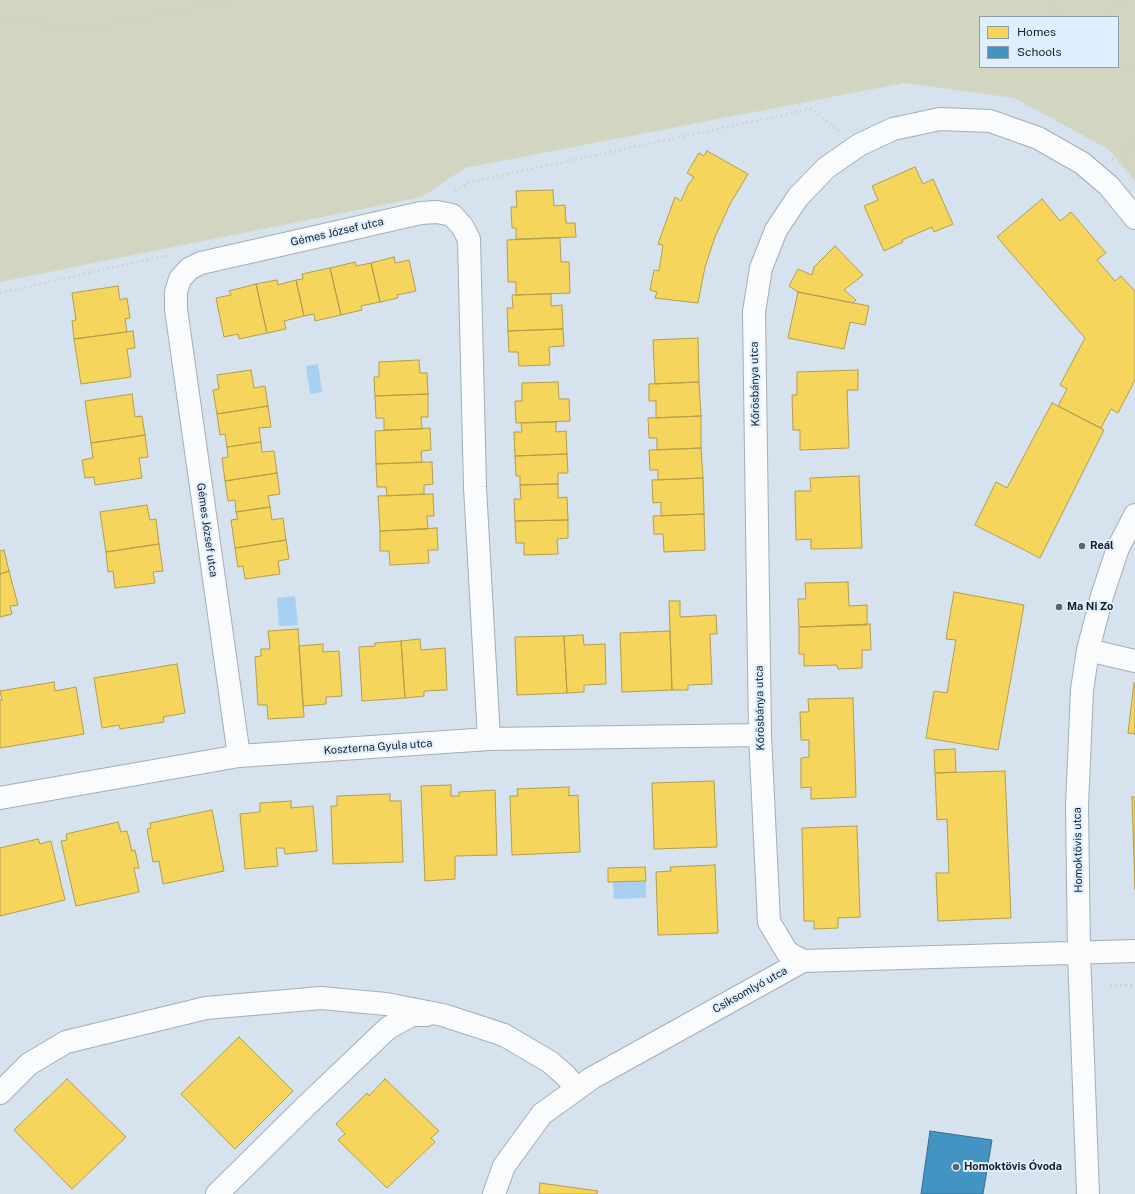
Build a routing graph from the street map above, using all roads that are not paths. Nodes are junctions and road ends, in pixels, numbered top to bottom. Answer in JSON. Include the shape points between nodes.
{"nodes":[{"id":1,"x":1135,"y":218,"type":"edge"},
{"id":2,"x":1135,"y":515,"type":"edge"},
{"id":3,"x":1088,"y":650,"type":"junction"},
{"id":4,"x":1135,"y":661,"type":"edge"},
{"id":5,"x":760,"y":735,"type":"junction"},
{"id":6,"x":489,"y":739,"type":"junction"},
{"id":7,"x":239,"y":756,"type":"junction"},
{"id":8,"x":0,"y":798,"type":"edge"},
{"id":9,"x":1135,"y":951,"type":"edge"},
{"id":10,"x":1079,"y":953,"type":"junction"},
{"id":11,"x":803,"y":961,"type":"junction"},
{"id":12,"x":443,"y":1015,"type":"junction"},
{"id":13,"x":577,"y":1089,"type":"junction"},
{"id":14,"x":0,"y":1093,"type":"edge"},
{"id":15,"x":218,"y":1194,"type":"edge"},
{"id":16,"x":494,"y":1194,"type":"edge"},
{"id":17,"x":1088,"y":1194,"type":"edge"}],
"edges":[{"from":1,"to":5,"type":"street","name":"Kőrösbánya utca","via":[[1109,186],[1082,163],[1038,138],[990,121],[940,119],[893,129],[859,145],[826,168],[798,197],[776,230],[761,268],[754,312]]},
{"from":2,"to":3,"type":"street","name":"Homoktövis utca","via":[[1118,548]]},
{"from":3,"to":4,"type":"street"},
{"from":3,"to":10,"type":"street","name":"Homoktövis utca","via":[[1082,690],[1077,806]]},
{"from":5,"to":6,"type":"street","name":"Koszterna Gyula utca"},
{"from":5,"to":11,"type":"street","name":"Kőrösbánya utca","via":[[769,922],[787,952]]},
{"from":6,"to":7,"type":"street","name":"Koszterna Gyula utca"},
{"from":6,"to":7,"type":"street","name":"Gémes József utca","via":[[475,487],[469,239],[452,215],[437,212],[421,213],[201,263],[189,269],[180,279],[176,292],[176,309]]},
{"from":7,"to":8,"type":"street","name":"Koszterna Gyula utca"},
{"from":9,"to":10,"type":"street","name":"Csíksomlyó utca"},
{"from":10,"to":11,"type":"street","name":"Csíksomlyó utca"},
{"from":10,"to":17,"type":"street","name":"Homoktövis utca"},
{"from":11,"to":13,"type":"street","name":"Csíksomlyó utca","via":[[592,1078]]},
{"from":12,"to":13,"type":"street","via":[[504,1035],[550,1062]]},
{"from":12,"to":14,"type":"street","via":[[386,1004],[321,998],[206,1008],[66,1042],[29,1064]]},
{"from":12,"to":15,"type":"street","via":[[412,1015],[388,1028]]},
{"from":13,"to":16,"type":"street","name":"Csíksomlyó utca","via":[[542,1114],[504,1166]]}]}
